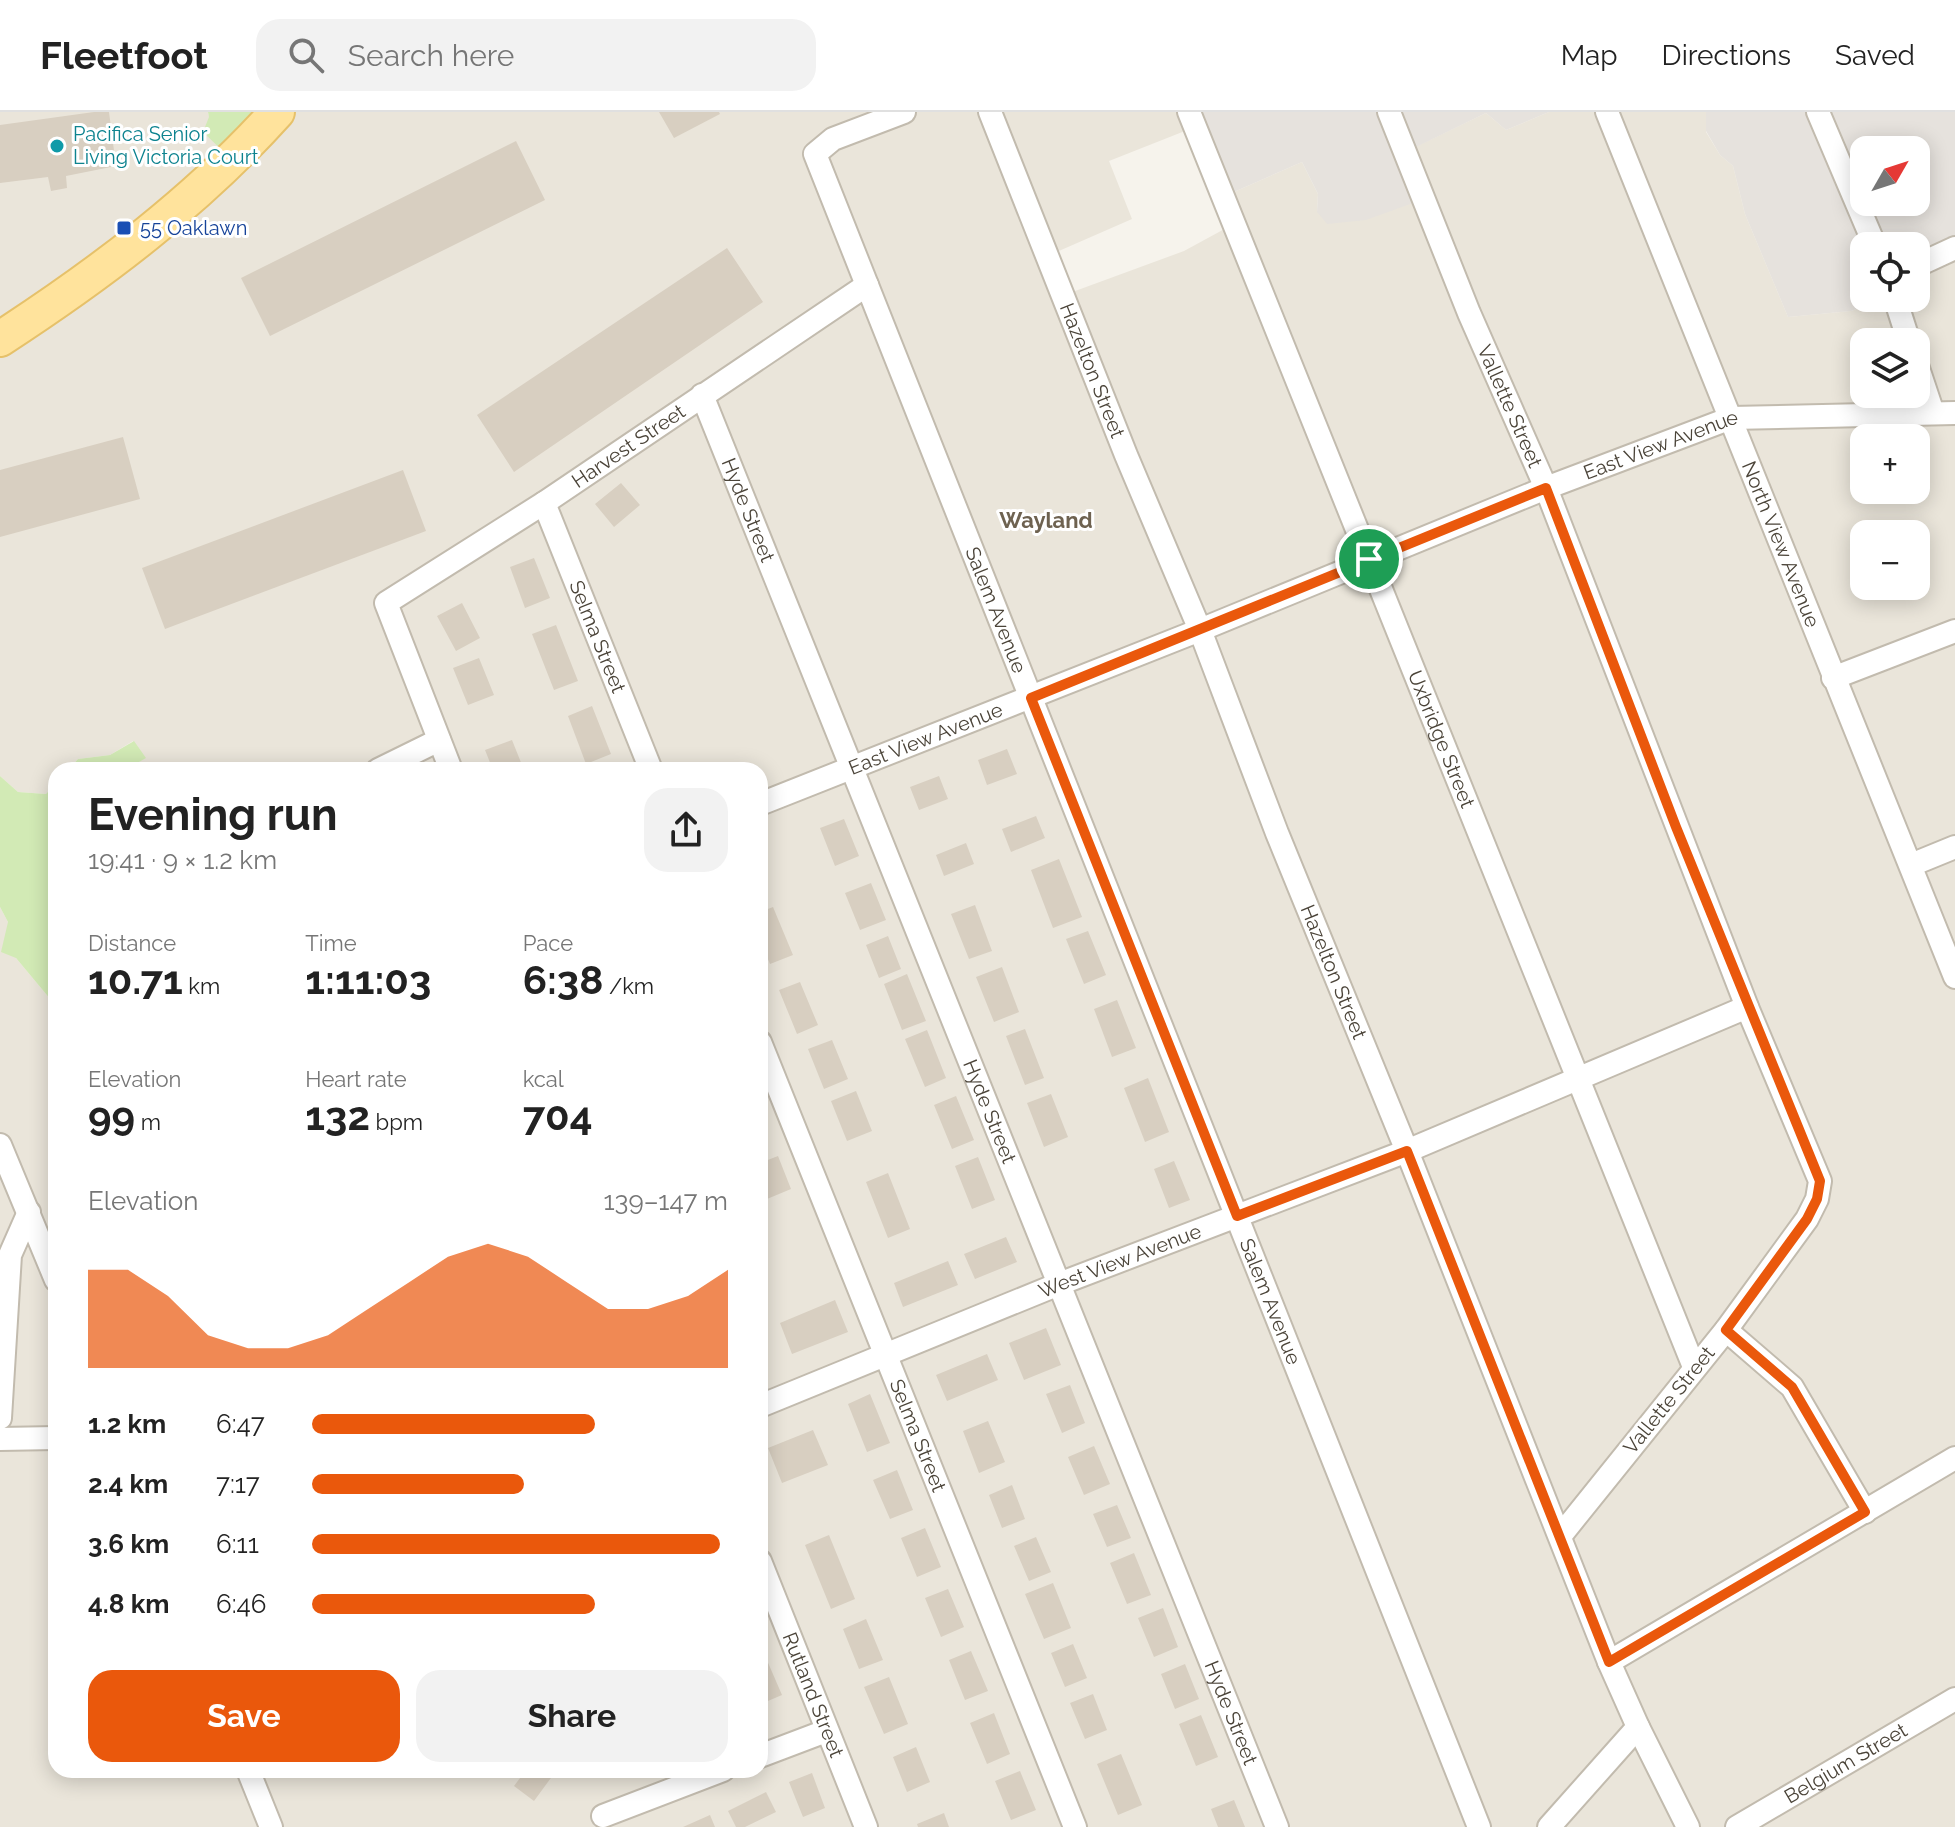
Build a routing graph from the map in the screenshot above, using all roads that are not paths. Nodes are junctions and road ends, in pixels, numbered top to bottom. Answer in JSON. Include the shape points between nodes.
{"nodes":[{"id":1,"x":277,"y":112,"type":"edge"},
{"id":2,"x":904,"y":112,"type":"edge"},
{"id":3,"x":990,"y":112,"type":"edge"},
{"id":4,"x":1189,"y":112,"type":"edge"},
{"id":5,"x":1389,"y":112,"type":"edge"},
{"id":6,"x":1607,"y":112,"type":"edge"},
{"id":7,"x":1818,"y":112,"type":"edge"},
{"id":8,"x":1869,"y":232,"type":"edge"},
{"id":9,"x":1955,"y":248,"type":"edge"},
{"id":10,"x":1930,"y":260,"type":"edge"},
{"id":11,"x":867,"y":285,"type":"junction"},
{"id":12,"x":0,"y":339,"type":"edge"},
{"id":13,"x":1930,"y":388,"type":"edge"},
{"id":14,"x":702,"y":395,"type":"junction"},
{"id":15,"x":1944,"y":413,"type":"edge"},
{"id":16,"x":1731,"y":418,"type":"junction"},
{"id":17,"x":1546,"y":488,"type":"junction"},
{"id":18,"x":544,"y":503,"type":"junction"},
{"id":19,"x":1369,"y":559,"type":"junction"},
{"id":20,"x":1200,"y":630,"type":"junction"},
{"id":21,"x":1955,"y":631,"type":"edge"},
{"id":22,"x":1833,"y":678,"type":"junction"},
{"id":23,"x":1031,"y":698,"type":"junction"},
{"id":24,"x":439,"y":740,"type":"junction"},
{"id":25,"x":394,"y":762,"type":"edge"},
{"id":26,"x":448,"y":762,"type":"edge"},
{"id":27,"x":648,"y":762,"type":"edge"},
{"id":28,"x":851,"y":767,"type":"junction"},
{"id":29,"x":768,"y":801,"type":"edge"},
{"id":30,"x":1955,"y":847,"type":"edge"},
{"id":31,"x":1911,"y":865,"type":"junction"},
{"id":32,"x":1955,"y":977,"type":"edge"},
{"id":33,"x":1747,"y":1007,"type":"junction"},
{"id":34,"x":768,"y":1062,"type":"edge"},
{"id":35,"x":1579,"y":1080,"type":"junction"},
{"id":36,"x":0,"y":1145,"type":"edge"},
{"id":37,"x":1407,"y":1151,"type":"junction"},
{"id":38,"x":29,"y":1212,"type":"junction"},
{"id":39,"x":1237,"y":1216,"type":"junction"},
{"id":40,"x":48,"y":1260,"type":"edge"},
{"id":41,"x":1059,"y":1284,"type":"junction"},
{"id":42,"x":1726,"y":1330,"type":"junction"},
{"id":43,"x":885,"y":1355,"type":"junction"},
{"id":44,"x":1694,"y":1367,"type":"junction"},
{"id":45,"x":768,"y":1403,"type":"edge"},
{"id":46,"x":0,"y":1418,"type":"edge"},
{"id":47,"x":48,"y":1438,"type":"edge"},
{"id":48,"x":0,"y":1439,"type":"edge"},
{"id":49,"x":1955,"y":1458,"type":"edge"},
{"id":50,"x":1865,"y":1512,"type":"junction"},
{"id":51,"x":1561,"y":1535,"type":"junction"},
{"id":52,"x":768,"y":1582,"type":"edge"},
{"id":53,"x":1609,"y":1662,"type":"junction"},
{"id":54,"x":1955,"y":1699,"type":"edge"},
{"id":55,"x":1638,"y":1727,"type":"junction"},
{"id":56,"x":826,"y":1731,"type":"junction"},
{"id":57,"x":768,"y":1753,"type":"edge"},
{"id":58,"x":251,"y":1778,"type":"edge"},
{"id":59,"x":702,"y":1778,"type":"edge"},
{"id":60,"x":603,"y":1816,"type":"dead end"},
{"id":61,"x":271,"y":1827,"type":"edge"},
{"id":62,"x":866,"y":1827,"type":"edge"},
{"id":63,"x":1075,"y":1827,"type":"edge"},
{"id":64,"x":1277,"y":1827,"type":"edge"},
{"id":65,"x":1479,"y":1827,"type":"edge"},
{"id":66,"x":1549,"y":1827,"type":"edge"},
{"id":67,"x":1688,"y":1827,"type":"edge"},
{"id":68,"x":1737,"y":1827,"type":"edge"}],
"edges":[{"from":1,"to":12,"type":"main road","via":[[191,198],[64,298]]},
{"from":2,"to":11,"type":"street","name":"Salem Avenue","via":[[833,139],[815,154]]},
{"from":3,"to":20,"type":"street","name":"Hazelton Street"},
{"from":4,"to":19,"type":"street","name":"Uxbridge Street"},
{"from":5,"to":17,"type":"street","name":"Vallette Street"},
{"from":6,"to":16,"type":"street","name":"North View Avenue"},
{"from":7,"to":8,"type":"street"},
{"from":9,"to":10,"type":"street"},
{"from":11,"to":14,"type":"street","name":"Harvest Street"},
{"from":11,"to":23,"type":"street","name":"Salem Avenue"},
{"from":13,"to":15,"type":"street"},
{"from":14,"to":18,"type":"street","name":"Harvest Street"},
{"from":14,"to":28,"type":"street","name":"Hyde Street"},
{"from":15,"to":16,"type":"street","name":"East View Avenue"},
{"from":16,"to":17,"type":"street","name":"East View Avenue"},
{"from":16,"to":22,"type":"street","name":"North View Avenue"},
{"from":17,"to":19,"type":"street","name":"East View Avenue"},
{"from":17,"to":33,"type":"street","name":"Vallette Street"},
{"from":18,"to":24,"type":"street","name":"Harvest Street","via":[[386,603]]},
{"from":18,"to":27,"type":"street","name":"Selma Street"},
{"from":19,"to":20,"type":"street","name":"East View Avenue"},
{"from":19,"to":35,"type":"street","name":"Uxbridge Street"},
{"from":20,"to":23,"type":"street","name":"East View Avenue"},
{"from":20,"to":37,"type":"street","name":"Hazelton Street"},
{"from":21,"to":22,"type":"street"},
{"from":22,"to":31,"type":"street","name":"North View Avenue"},
{"from":23,"to":28,"type":"street","name":"East View Avenue"},
{"from":23,"to":39,"type":"street","name":"Salem Avenue"},
{"from":24,"to":25,"type":"street"},
{"from":24,"to":26,"type":"street"},
{"from":28,"to":29,"type":"street","name":"East View Avenue"},
{"from":28,"to":41,"type":"street","name":"Hyde Street"},
{"from":30,"to":31,"type":"street"},
{"from":31,"to":32,"type":"street","name":"North View Avenue"},
{"from":33,"to":35,"type":"street","name":"West View Avenue"},
{"from":33,"to":42,"type":"street","name":"Vallette Street","via":[[1820,1181],[1807,1219]]},
{"from":34,"to":43,"type":"street","name":"Selma Street"},
{"from":35,"to":37,"type":"street","name":"West View Avenue"},
{"from":35,"to":44,"type":"street","name":"Uxbridge Street"},
{"from":36,"to":38,"type":"street"},
{"from":37,"to":39,"type":"street","name":"West View Avenue"},
{"from":37,"to":51,"type":"street","name":"Hazelton Street"},
{"from":38,"to":40,"type":"street"},
{"from":38,"to":46,"type":"street","via":[[10,1255]]},
{"from":39,"to":41,"type":"street","name":"West View Avenue"},
{"from":39,"to":65,"type":"street","name":"Salem Avenue"},
{"from":41,"to":43,"type":"street","name":"West View Avenue"},
{"from":41,"to":64,"type":"street","name":"Hyde Street"},
{"from":42,"to":44,"type":"street","name":"Vallette Street"},
{"from":42,"to":50,"type":"street","via":[[1792,1387]]},
{"from":43,"to":45,"type":"street","name":"West View Avenue"},
{"from":43,"to":63,"type":"street","name":"Selma Street"},
{"from":44,"to":51,"type":"street","name":"Vallette Street"},
{"from":47,"to":48,"type":"street"},
{"from":49,"to":50,"type":"street"},
{"from":50,"to":53,"type":"street"},
{"from":51,"to":53,"type":"street","name":"Hazelton Street"},
{"from":52,"to":56,"type":"street","name":"Rutland Street"},
{"from":53,"to":55,"type":"street","name":"Hazelton Street"},
{"from":54,"to":68,"type":"street","name":"Belgium Street"},
{"from":55,"to":66,"type":"street"},
{"from":55,"to":67,"type":"street","name":"Hazelton Street"},
{"from":56,"to":57,"type":"street"},
{"from":56,"to":62,"type":"street","name":"Rutland Street"},
{"from":58,"to":61,"type":"street"},
{"from":59,"to":60,"type":"street"}]}
